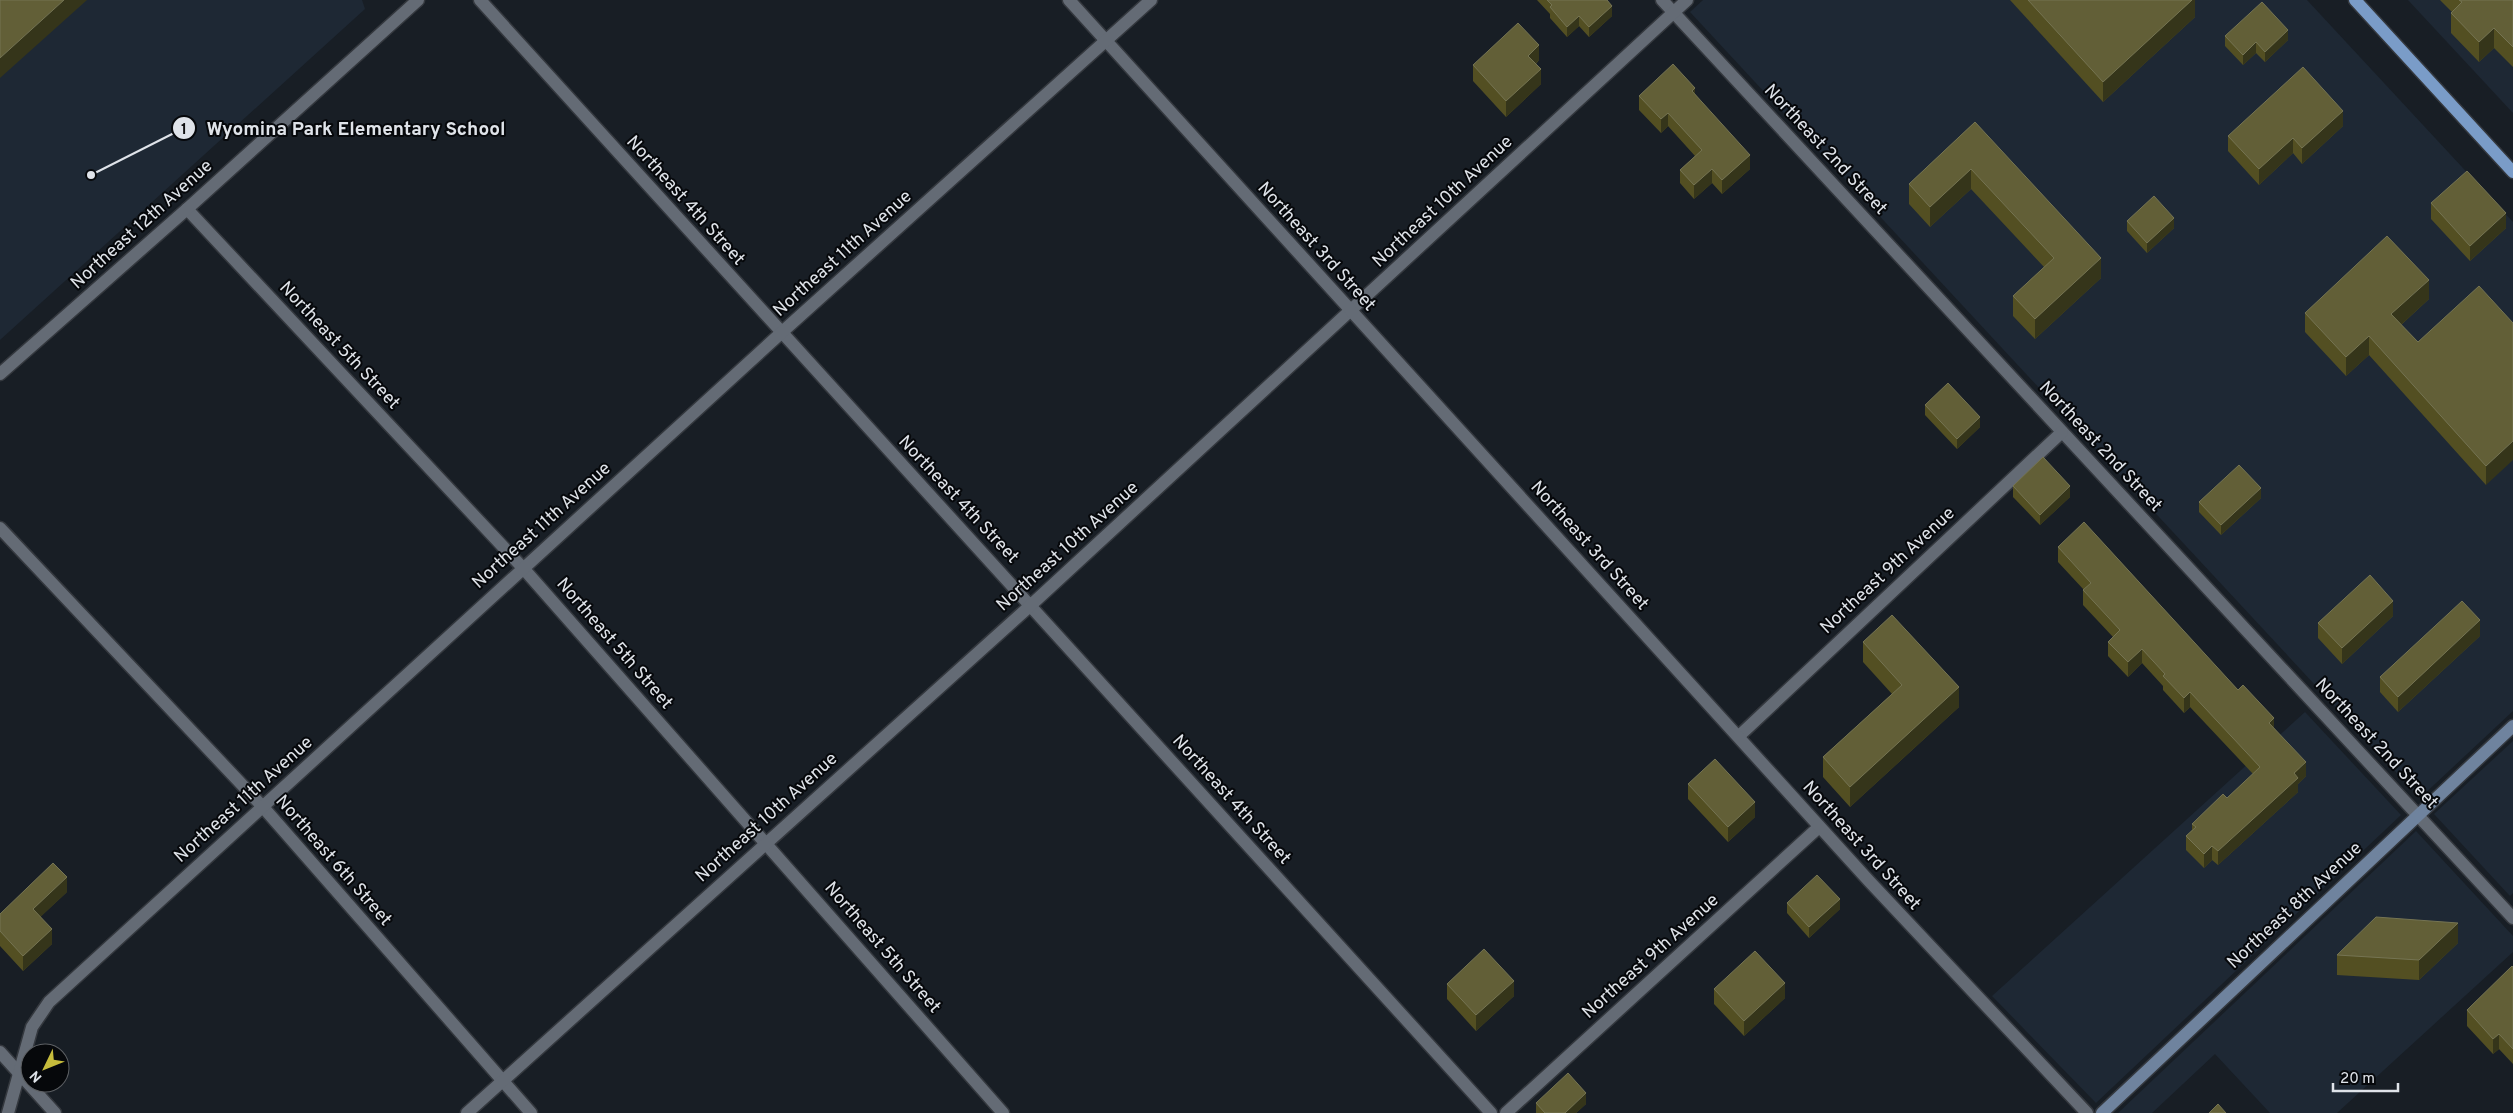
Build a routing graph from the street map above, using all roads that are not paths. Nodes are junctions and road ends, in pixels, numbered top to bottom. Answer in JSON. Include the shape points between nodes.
{"nodes":[{"id":1,"x":418,"y":0,"type":"edge"},
{"id":2,"x":480,"y":0,"type":"edge"},
{"id":3,"x":1069,"y":0,"type":"edge"},
{"id":4,"x":1152,"y":0,"type":"edge"},
{"id":5,"x":1662,"y":0,"type":"edge"},
{"id":6,"x":1687,"y":0,"type":"edge"},
{"id":7,"x":2355,"y":0,"type":"edge"},
{"id":8,"x":1673,"y":12,"type":"junction"},
{"id":9,"x":1107,"y":42,"type":"junction"},
{"id":10,"x":2513,"y":172,"type":"edge"},
{"id":11,"x":187,"y":209,"type":"junction"},
{"id":12,"x":1351,"y":312,"type":"junction"},
{"id":13,"x":781,"y":333,"type":"junction"},
{"id":14,"x":0,"y":374,"type":"edge"},
{"id":15,"x":2062,"y":432,"type":"junction"},
{"id":16,"x":0,"y":528,"type":"edge"},
{"id":17,"x":523,"y":568,"type":"junction"},
{"id":18,"x":1031,"y":605,"type":"junction"},
{"id":19,"x":2513,"y":726,"type":"edge"},
{"id":20,"x":1739,"y":736,"type":"junction"},
{"id":21,"x":263,"y":807,"type":"junction"},
{"id":22,"x":2418,"y":815,"type":"junction"},
{"id":23,"x":1820,"y":827,"type":"junction"},
{"id":24,"x":766,"y":843,"type":"junction"},
{"id":25,"x":2513,"y":918,"type":"edge"},
{"id":26,"x":28,"y":1043,"type":"edge"},
{"id":27,"x":0,"y":1052,"type":"edge"},
{"id":28,"x":20,"y":1074,"type":"joint"},
{"id":29,"x":502,"y":1081,"type":"junction"},
{"id":30,"x":37,"y":1093,"type":"edge"},
{"id":31,"x":8,"y":1113,"type":"edge"},
{"id":32,"x":55,"y":1113,"type":"edge"},
{"id":33,"x":466,"y":1113,"type":"edge"},
{"id":34,"x":531,"y":1113,"type":"edge"},
{"id":35,"x":1004,"y":1113,"type":"edge"},
{"id":36,"x":1491,"y":1113,"type":"edge"},
{"id":37,"x":1506,"y":1113,"type":"edge"},
{"id":38,"x":2087,"y":1113,"type":"edge"},
{"id":39,"x":2102,"y":1113,"type":"edge"}],
"edges":[{"from":1,"to":11,"type":"street","name":"Northeast 12th Avenue"},
{"from":2,"to":13,"type":"street","name":"Northeast 4th Street"},
{"from":3,"to":9,"type":"street","name":"Northeast 3rd Street"},
{"from":4,"to":9,"type":"street","name":"Northeast 11th Avenue"},
{"from":5,"to":8,"type":"street","name":"Northeast 2nd Street"},
{"from":6,"to":8,"type":"street","name":"Northeast 10th Avenue"},
{"from":7,"to":10,"type":"main road"},
{"from":8,"to":12,"type":"street","name":"Northeast 10th Avenue"},
{"from":8,"to":15,"type":"street","name":"Northeast 2nd Street"},
{"from":9,"to":12,"type":"street","name":"Northeast 3rd Street"},
{"from":9,"to":13,"type":"street","name":"Northeast 11th Avenue"},
{"from":11,"to":14,"type":"street","name":"Northeast 12th Avenue"},
{"from":11,"to":17,"type":"street","name":"Northeast 5th Street"},
{"from":12,"to":18,"type":"street","name":"Northeast 10th Avenue"},
{"from":12,"to":20,"type":"street","name":"Northeast 3rd Street"},
{"from":13,"to":17,"type":"street","name":"Northeast 11th Avenue"},
{"from":13,"to":18,"type":"street","name":"Northeast 4th Street"},
{"from":15,"to":20,"type":"street","name":"Northeast 9th Avenue"},
{"from":15,"to":22,"type":"street","name":"Northeast 2nd Street"},
{"from":16,"to":21,"type":"street","name":"Northeast 6th Street"},
{"from":17,"to":21,"type":"street","name":"Northeast 11th Avenue"},
{"from":17,"to":24,"type":"street","name":"Northeast 5th Street"},
{"from":18,"to":24,"type":"street","name":"Northeast 10th Avenue"},
{"from":18,"to":36,"type":"street","name":"Northeast 4th Street"},
{"from":19,"to":22,"type":"main road","name":"Northeast 8th Avenue"},
{"from":20,"to":23,"type":"street","name":"Northeast 3rd Street"},
{"from":21,"to":26,"type":"street","name":"Northeast 11th Avenue","via":[[49,1002],[32,1027]]},
{"from":21,"to":29,"type":"street","name":"Northeast 6th Street"},
{"from":22,"to":25,"type":"street","name":"Northeast 2nd Street"},
{"from":22,"to":39,"type":"main road","name":"Northeast 8th Avenue"},
{"from":23,"to":37,"type":"street","name":"Northeast 9th Avenue"},
{"from":23,"to":38,"type":"street","name":"Northeast 3rd Street"},
{"from":24,"to":29,"type":"street","name":"Northeast 10th Avenue"},
{"from":24,"to":35,"type":"street","name":"Northeast 5th Street"},
{"from":27,"to":28,"type":"street"},
{"from":28,"to":31,"type":"street","name":"Northeast 11th Avenue"},
{"from":29,"to":33,"type":"street","name":"Northeast 10th Avenue"},
{"from":29,"to":34,"type":"street","name":"Northeast 6th Street"},
{"from":30,"to":32,"type":"street"}]}
